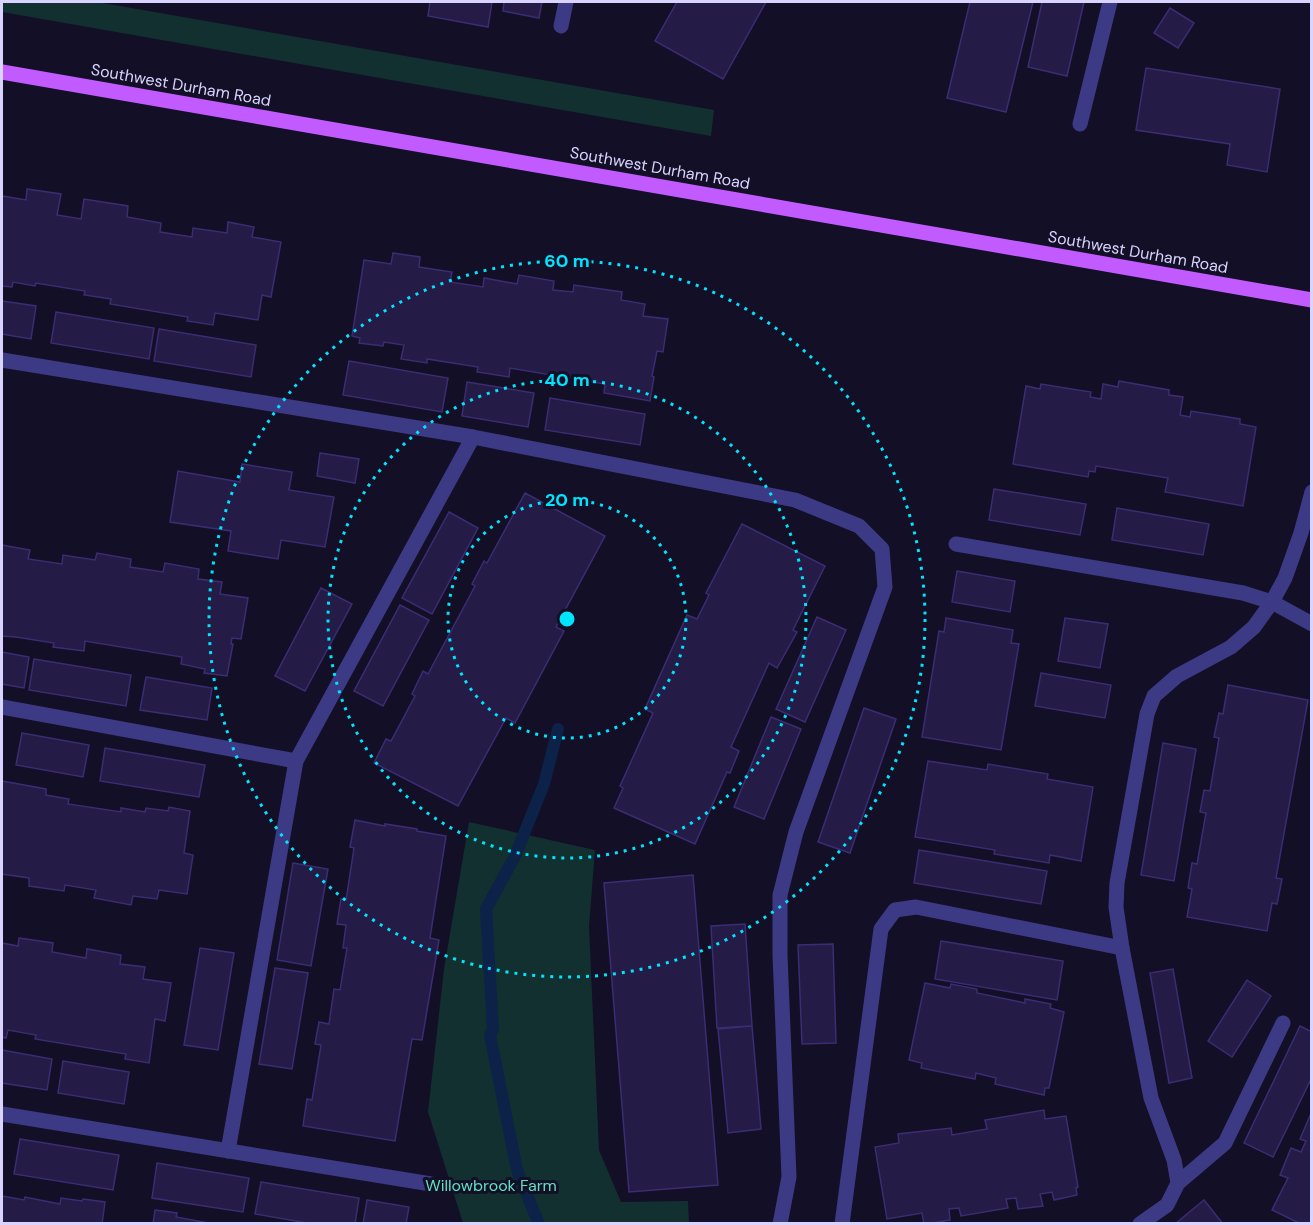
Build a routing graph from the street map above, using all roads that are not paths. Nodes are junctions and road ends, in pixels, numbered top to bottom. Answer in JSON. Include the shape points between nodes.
{"nodes":[{"id":1,"x":566,"y":2,"type":"edge"},
{"id":2,"x":1110,"y":2,"type":"edge"},
{"id":3,"x":561,"y":26,"type":"dead end"},
{"id":4,"x":2,"y":72,"type":"edge"},
{"id":5,"x":1080,"y":124,"type":"dead end"},
{"id":6,"x":1311,"y":300,"type":"edge"},
{"id":7,"x":2,"y":360,"type":"edge"},
{"id":8,"x":473,"y":437,"type":"junction"},
{"id":9,"x":1311,"y":492,"type":"edge"},
{"id":10,"x":956,"y":544,"type":"dead end"},
{"id":11,"x":1272,"y":602,"type":"junction"},
{"id":12,"x":1311,"y":624,"type":"edge"},
{"id":13,"x":2,"y":707,"type":"edge"},
{"id":14,"x":296,"y":761,"type":"junction"},
{"id":15,"x":1122,"y":948,"type":"junction"},
{"id":16,"x":1283,"y":1023,"type":"dead end"},
{"id":17,"x":2,"y":1114,"type":"edge"},
{"id":18,"x":228,"y":1151,"type":"junction"},
{"id":19,"x":1178,"y":1182,"type":"junction"},
{"id":20,"x":431,"y":1184,"type":"dead end"},
{"id":21,"x":780,"y":1224,"type":"edge"},
{"id":22,"x":842,"y":1224,"type":"edge"},
{"id":23,"x":1140,"y":1224,"type":"edge"}],
"edges":[{"from":1,"to":3,"type":"lane"},
{"from":2,"to":5,"type":"lane"},
{"from":4,"to":6,"type":"main road","name":"Southwest Durham Road"},
{"from":7,"to":8,"type":"lane"},
{"from":8,"to":14,"type":"lane"},
{"from":8,"to":21,"type":"lane","via":[[795,500],[859,526],[882,549],[885,587],[796,832],[780,895],[789,1177]]},
{"from":9,"to":11,"type":"lane","via":[[1285,578]]},
{"from":10,"to":11,"type":"lane","via":[[1243,593]]},
{"from":11,"to":12,"type":"lane"},
{"from":11,"to":15,"type":"lane","via":[[1254,627],[1231,647],[1177,676],[1154,696],[1147,714],[1117,883]]},
{"from":13,"to":14,"type":"lane"},
{"from":14,"to":18,"type":"lane"},
{"from":15,"to":19,"type":"lane","via":[[1151,1098]]},
{"from":15,"to":22,"type":"lane","via":[[916,907],[895,910],[881,929]]},
{"from":16,"to":19,"type":"lane","via":[[1226,1143]]},
{"from":17,"to":18,"type":"lane"},
{"from":18,"to":20,"type":"lane"},
{"from":19,"to":23,"type":"lane","via":[[1167,1205]]}]}
